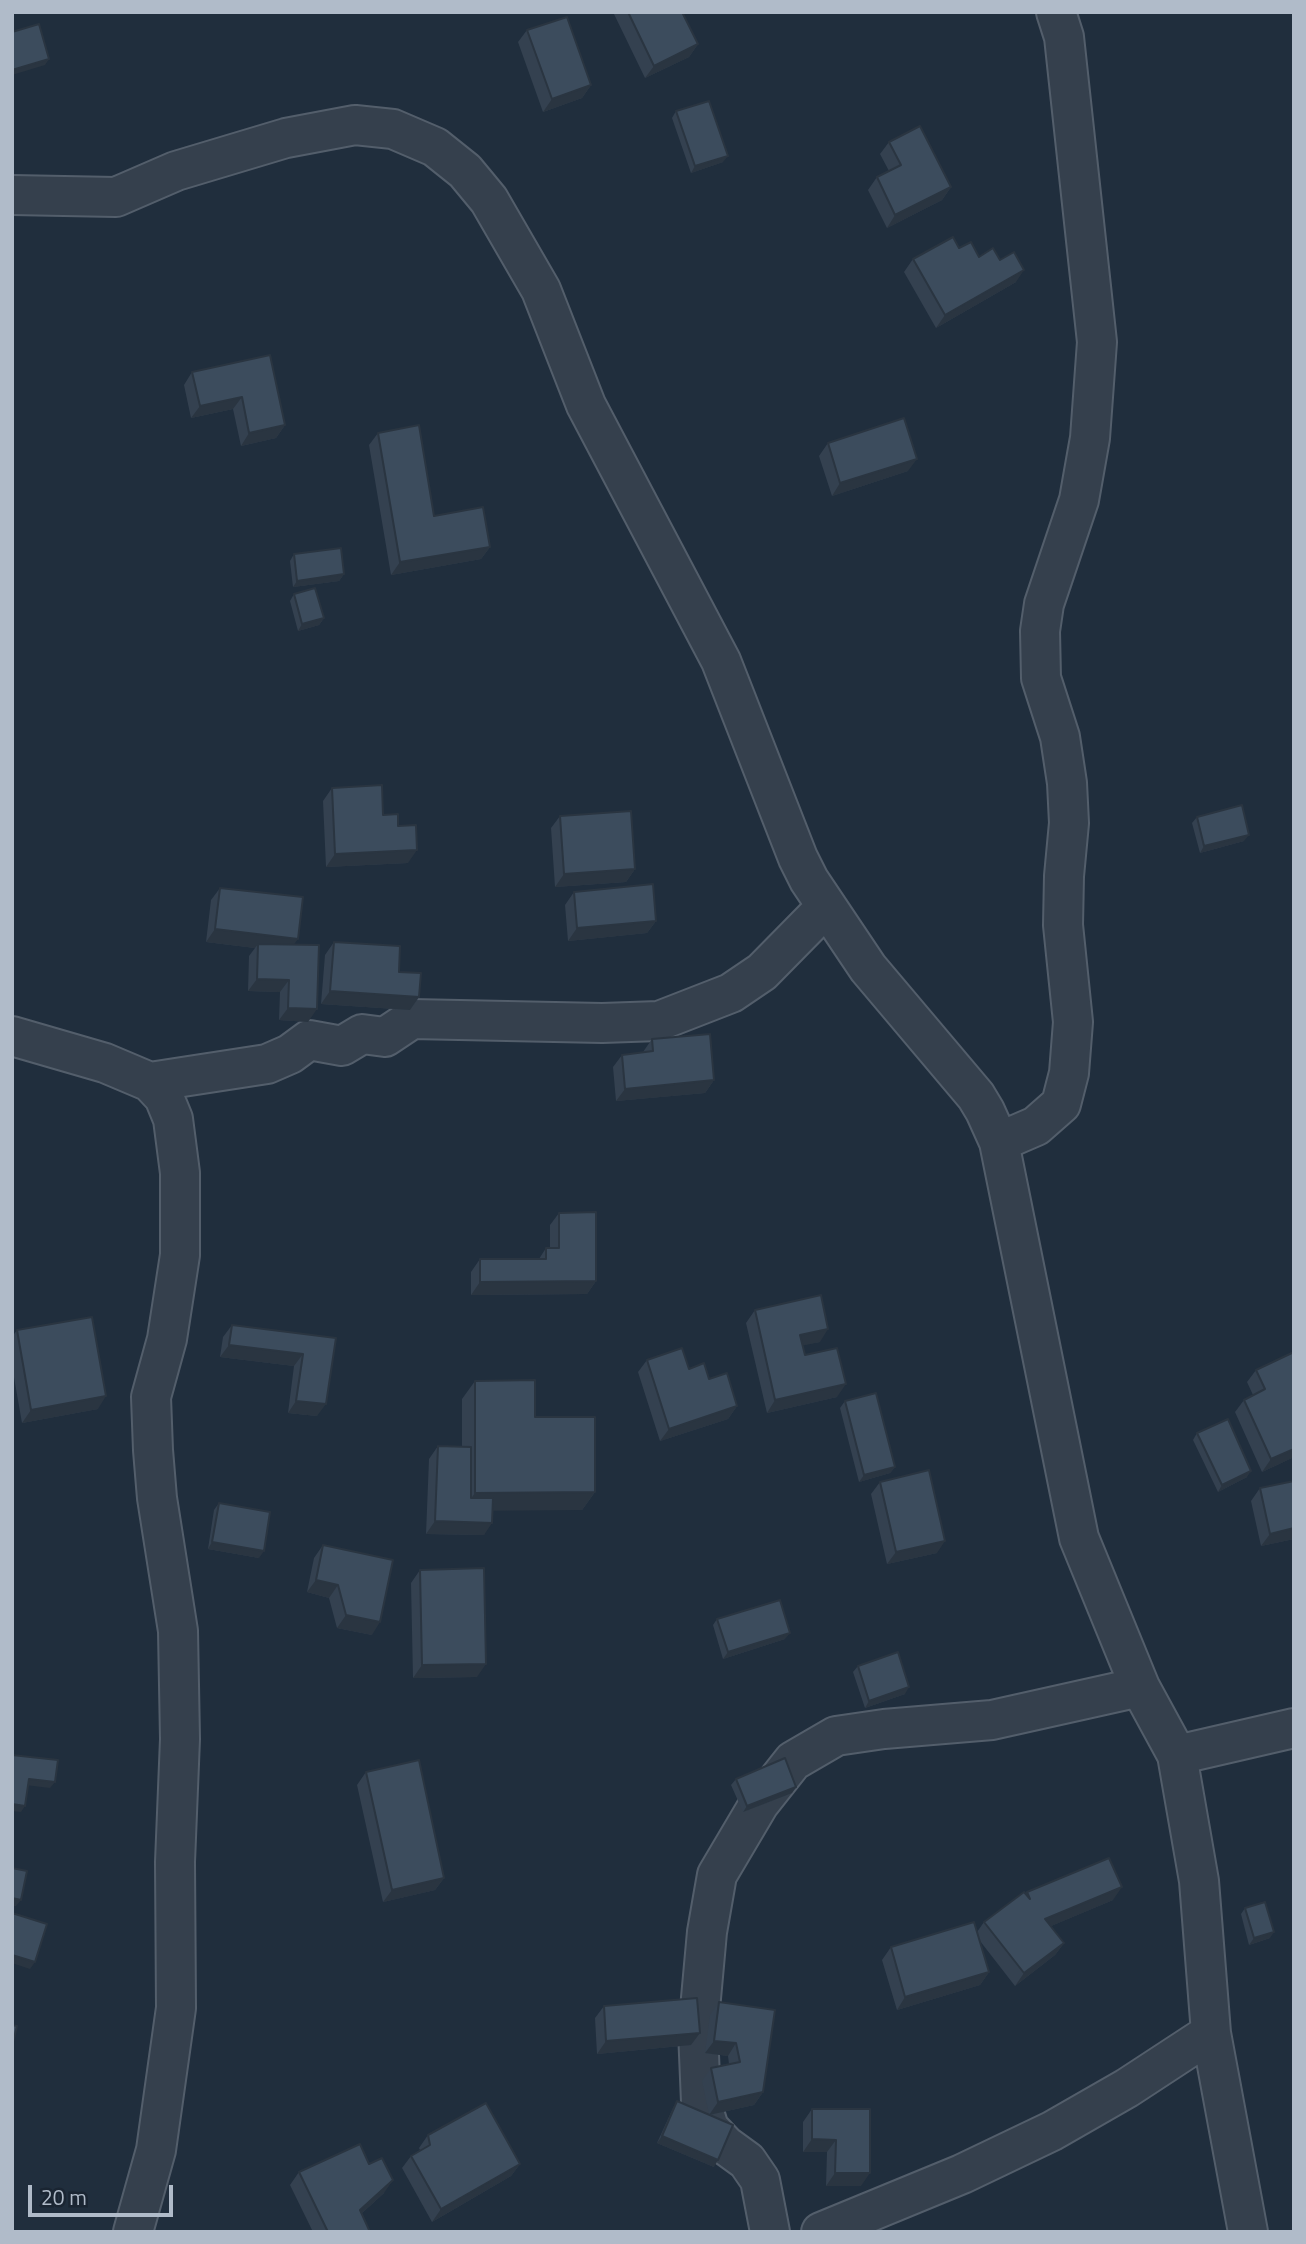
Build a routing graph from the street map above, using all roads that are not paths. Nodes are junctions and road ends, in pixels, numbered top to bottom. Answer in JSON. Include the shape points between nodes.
{"nodes":[{"id":1,"x":1056,"y":12,"type":"edge"},
{"id":2,"x":12,"y":195,"type":"edge"},
{"id":3,"x":826,"y":907,"type":"junction"},
{"id":4,"x":12,"y":1036,"type":"edge"},
{"id":5,"x":150,"y":1082,"type":"junction"},
{"id":6,"x":999,"y":1142,"type":"junction"},
{"id":7,"x":1140,"y":1687,"type":"junction"},
{"id":8,"x":1294,"y":1728,"type":"edge"},
{"id":9,"x":1177,"y":1755,"type":"junction"},
{"id":10,"x":1211,"y":2033,"type":"junction"},
{"id":11,"x":133,"y":2232,"type":"edge"},
{"id":12,"x":771,"y":2232,"type":"edge"},
{"id":13,"x":821,"y":2232,"type":"edge"},
{"id":14,"x":1248,"y":2232,"type":"edge"}],
"edges":[{"from":1,"to":6,"type":"street","via":[[1064,37],[1097,342],[1090,438],[1079,500],[1044,604],[1041,631],[1041,678],[1060,737],[1067,783],[1063,925],[1073,1022],[1061,1104],[1036,1126]]},
{"from":2,"to":3,"type":"street","via":[[116,197],[188,167],[286,138],[355,125],[393,129],[435,147],[465,171],[489,200],[541,290],[586,405],[722,661],[798,858]]},
{"from":3,"to":5,"type":"street","via":[[762,972],[731,993],[659,1021],[412,1019],[385,1037],[362,1034],[342,1046],[309,1040],[267,1064]]},
{"from":3,"to":6,"type":"street","via":[[868,968],[976,1096]]},
{"from":4,"to":5,"type":"street","via":[[105,1063]]},
{"from":5,"to":11,"type":"street","via":[[164,1097],[173,1119],[180,1173],[180,1255],[167,1339],[151,1397],[157,1498],[178,1631],[180,1739],[176,2008],[156,2150]]},
{"from":6,"to":7,"type":"street","via":[[1079,1538]]},
{"from":7,"to":9,"type":"street"},
{"from":7,"to":12,"type":"street","via":[[992,1720],[836,1736],[793,1761],[759,1804],[717,1875],[698,2031],[701,2102],[709,2128],[747,2161],[760,2180]]},
{"from":8,"to":9,"type":"street"},
{"from":9,"to":10,"type":"street","via":[[1199,1881]]},
{"from":10,"to":13,"type":"street","via":[[1052,2132]]},
{"from":10,"to":14,"type":"street"}]}
